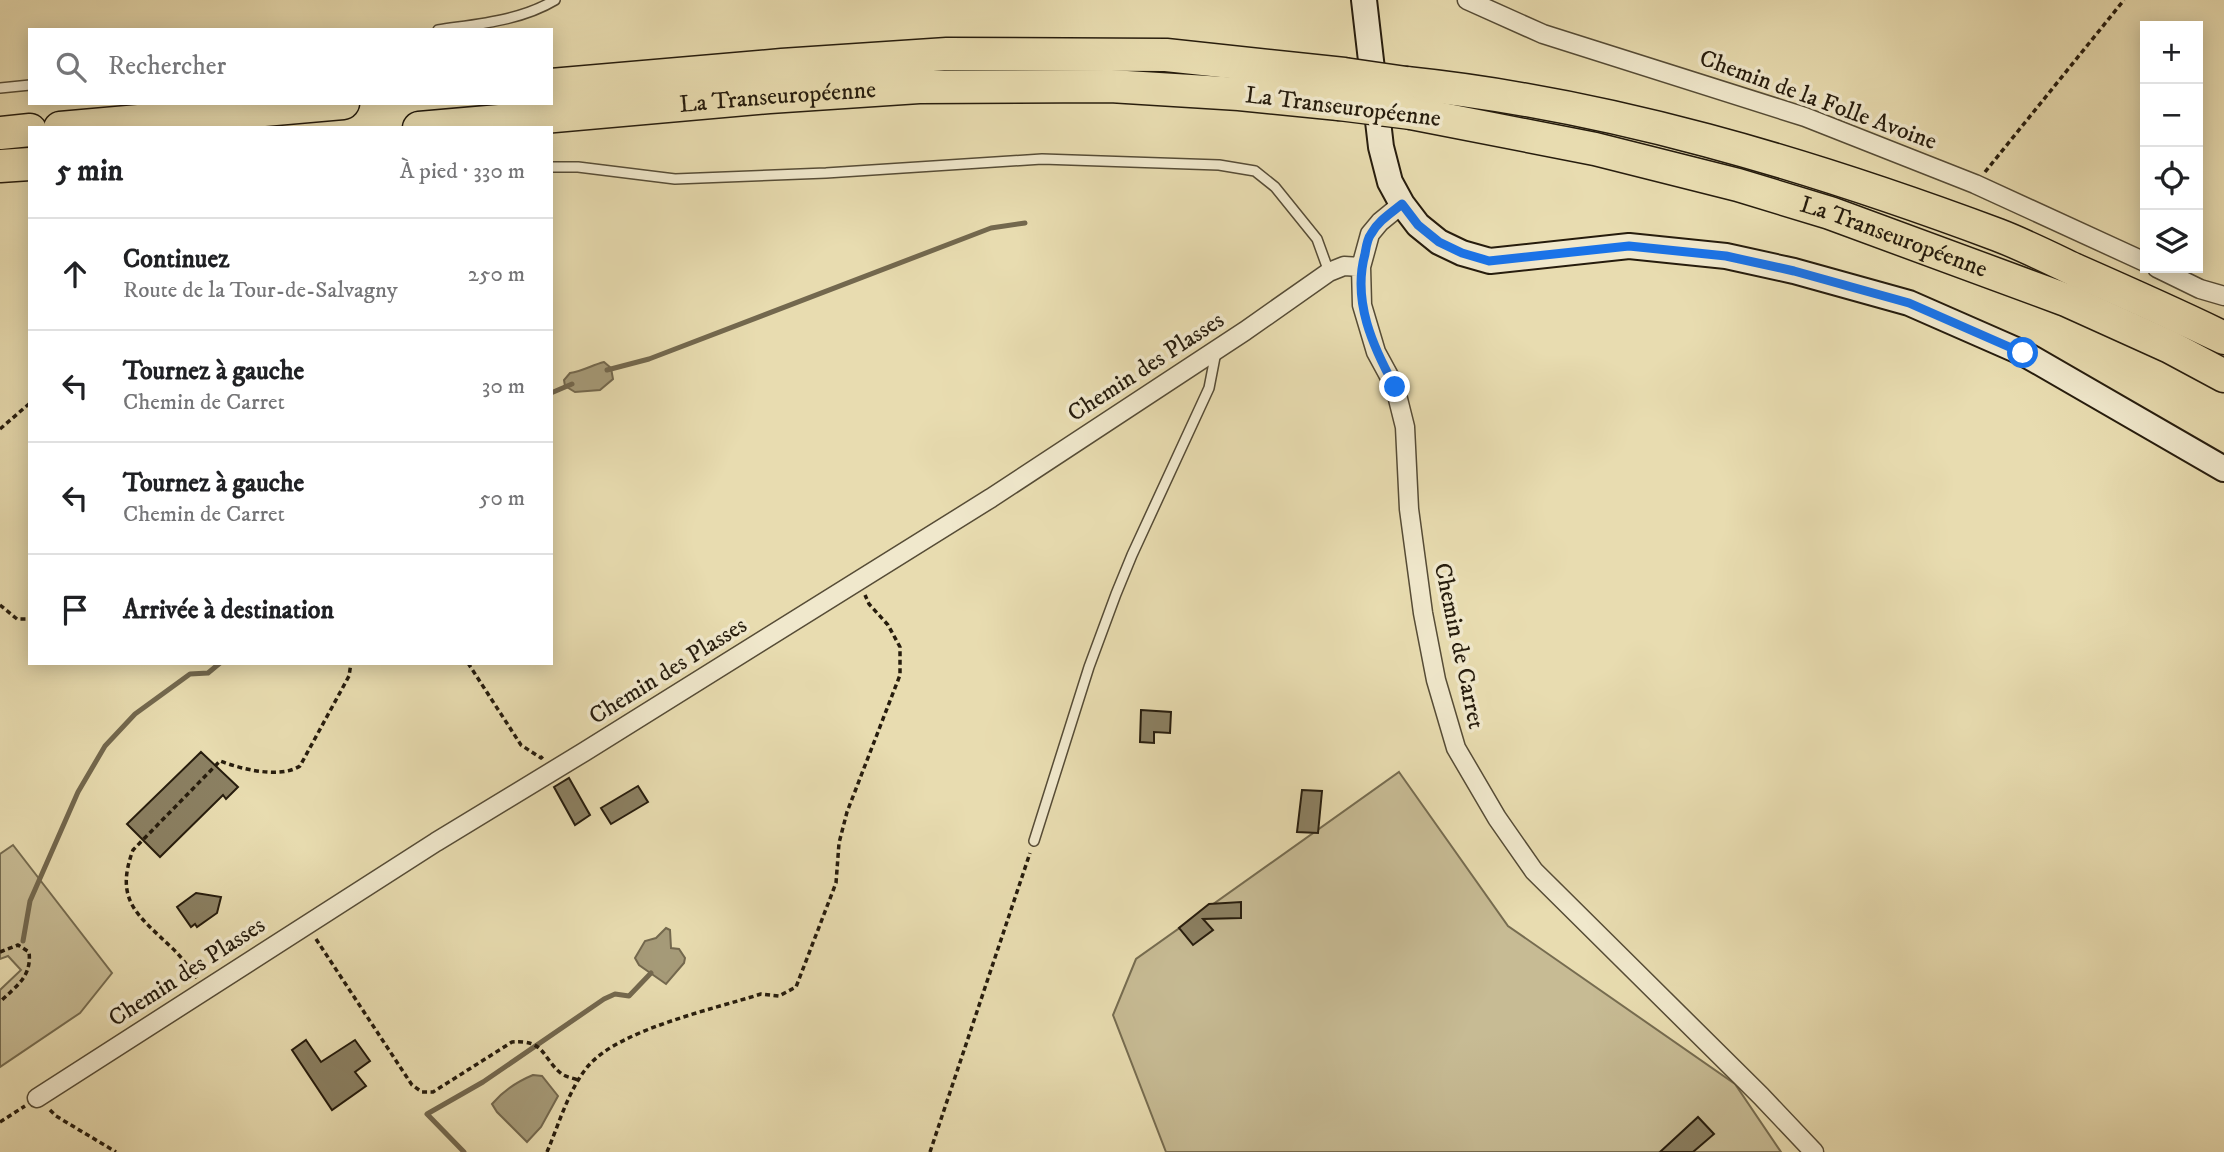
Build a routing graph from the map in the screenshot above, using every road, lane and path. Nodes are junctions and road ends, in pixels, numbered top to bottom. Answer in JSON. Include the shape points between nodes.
{"nodes":[{"id":1,"x":555,"y":0,"type":"edge"},
{"id":2,"x":1364,"y":0,"type":"edge"},
{"id":3,"x":1467,"y":0,"type":"edge"},
{"id":4,"x":2124,"y":0,"type":"edge"},
{"id":5,"x":450,"y":28,"type":"edge"},
{"id":6,"x":28,"y":85,"type":"edge"},
{"id":7,"x":553,"y":85,"type":"edge"},
{"id":8,"x":0,"y":88,"type":"edge"},
{"id":9,"x":1341,"y":89,"type":"junction"},
{"id":10,"x":1408,"y":98,"type":"junction"},
{"id":11,"x":320,"y":105,"type":"edge"},
{"id":12,"x":84,"y":126,"type":"edge"},
{"id":13,"x":442,"y":126,"type":"edge"},
{"id":14,"x":28,"y":130,"type":"edge"},
{"id":15,"x":0,"y":133,"type":"edge"},
{"id":16,"x":28,"y":163,"type":"edge"},
{"id":17,"x":0,"y":166,"type":"edge"},
{"id":18,"x":553,"y":167,"type":"edge"},
{"id":19,"x":1975,"y":184,"type":"junction"},
{"id":20,"x":1402,"y":204,"type":"junction"},
{"id":21,"x":2140,"y":260,"type":"edge"},
{"id":22,"x":1361,"y":267,"type":"junction"},
{"id":23,"x":1329,"y":271,"type":"junction"},
{"id":24,"x":2167,"y":273,"type":"edge"},
{"id":25,"x":2224,"y":296,"type":"edge"},
{"id":26,"x":2224,"y":338,"type":"edge"},
{"id":27,"x":1216,"y":350,"type":"junction"},
{"id":28,"x":2224,"y":376,"type":"edge"},
{"id":29,"x":28,"y":405,"type":"edge"},
{"id":30,"x":0,"y":429,"type":"edge"},
{"id":31,"x":2224,"y":469,"type":"edge"},
{"id":32,"x":863,"y":579,"type":"junction"},
{"id":33,"x":0,"y":605,"type":"edge"},
{"id":34,"x":28,"y":619,"type":"edge"},
{"id":35,"x":351,"y":665,"type":"edge"},
{"id":36,"x":469,"y":665,"type":"edge"},
{"id":37,"x":551,"y":751,"type":"dead end"},
{"id":38,"x":1034,"y":841,"type":"joint"},
{"id":39,"x":314,"y":920,"type":"junction"},
{"id":40,"x":0,"y":952,"type":"edge"},
{"id":41,"x":206,"y":989,"type":"junction"},
{"id":42,"x":0,"y":1002,"type":"edge"},
{"id":43,"x":578,"y":1080,"type":"junction"},
{"id":44,"x":37,"y":1098,"type":"junction"},
{"id":45,"x":0,"y":1122,"type":"edge"},
{"id":46,"x":116,"y":1152,"type":"edge"},
{"id":47,"x":547,"y":1152,"type":"edge"},
{"id":48,"x":930,"y":1152,"type":"edge"},
{"id":49,"x":1814,"y":1152,"type":"edge"}],
"edges":[{"from":1,"to":5,"type":"lane","via":[[516,17]]},
{"from":2,"to":20,"type":"street","via":[[1381,147]]},
{"from":3,"to":19,"type":"street","name":"Chemin de la Folle Avoine","via":[[1543,34],[1772,104]]},
{"from":4,"to":19,"type":"path"},
{"from":6,"to":8,"type":"lane"},
{"from":7,"to":9,"type":"highway","name":"La Transeuropéenne","via":[[947,54],[1166,55]]},
{"from":9,"to":10,"type":"highway","name":"La Transeuropéenne","bridge":true},
{"from":9,"to":13,"type":"highway","name":"La Transeuropéenne","via":[[1239,94],[1110,86],[919,87]]},
{"from":10,"to":26,"type":"highway","name":"La Transeuropéenne","via":[[1460,89],[1655,128],[1780,161],[2000,236]]},
{"from":10,"to":28,"type":"highway","name":"La Transeuropéenne","via":[[1830,213],[2066,300]]},
{"from":11,"to":12,"type":"highway"},
{"from":14,"to":15,"type":"highway"},
{"from":16,"to":17,"type":"highway"},
{"from":18,"to":23,"type":"lane","via":[[674,179],[1042,159],[1219,165],[1255,171],[1275,187],[1317,240]]},
{"from":19,"to":21,"type":"street","name":"Chemin de la Folle Avoine"},
{"from":20,"to":22,"type":"street","name":"Chemin de Carret","via":[[1370,234]]},
{"from":20,"to":31,"type":"street","via":[[1439,242],[1489,261],[1629,246],[1726,256],[1909,303],[2023,353]]},
{"from":22,"to":23,"type":"street","name":"Chemin des Plasses"},
{"from":22,"to":49,"type":"street","name":"Chemin de Carret","via":[[1362,305],[1376,352],[1395,387],[1405,427],[1409,509],[1423,613],[1456,748],[1534,872]]},
{"from":23,"to":27,"type":"street","name":"Chemin des Plasses"},
{"from":24,"to":25,"type":"street"},
{"from":27,"to":32,"type":"street","name":"Chemin des Plasses"},
{"from":27,"to":38,"type":"lane","via":[[1209,388],[1116,594]]},
{"from":29,"to":30,"type":"path"},
{"from":32,"to":39,"type":"street","name":"Chemin des Plasses"},
{"from":32,"to":43,"type":"path","via":[[869,604],[900,647],[900,675],[846,812],[836,883],[796,987],[779,996],[761,994],[634,1034],[609,1048]]},
{"from":33,"to":34,"type":"path","via":[[17,619]]},
{"from":35,"to":41,"type":"path","via":[[300,766],[293,771],[246,770],[220,761],[133,850],[126,868],[132,906]]},
{"from":36,"to":37,"type":"path","via":[[521,745],[541,758]]},
{"from":38,"to":48,"type":"path"},
{"from":39,"to":41,"type":"street","name":"Chemin des Plasses"},
{"from":39,"to":43,"type":"path","via":[[319,945],[412,1085],[422,1092],[433,1092],[512,1042],[526,1041],[544,1051],[562,1073]]},
{"from":40,"to":42,"type":"path","via":[[18,945],[29,952],[30,965]]},
{"from":41,"to":44,"type":"street","name":"Chemin des Plasses"},
{"from":43,"to":47,"type":"path"},
{"from":44,"to":45,"type":"path"},
{"from":44,"to":46,"type":"path","via":[[56,1116]]}]}
